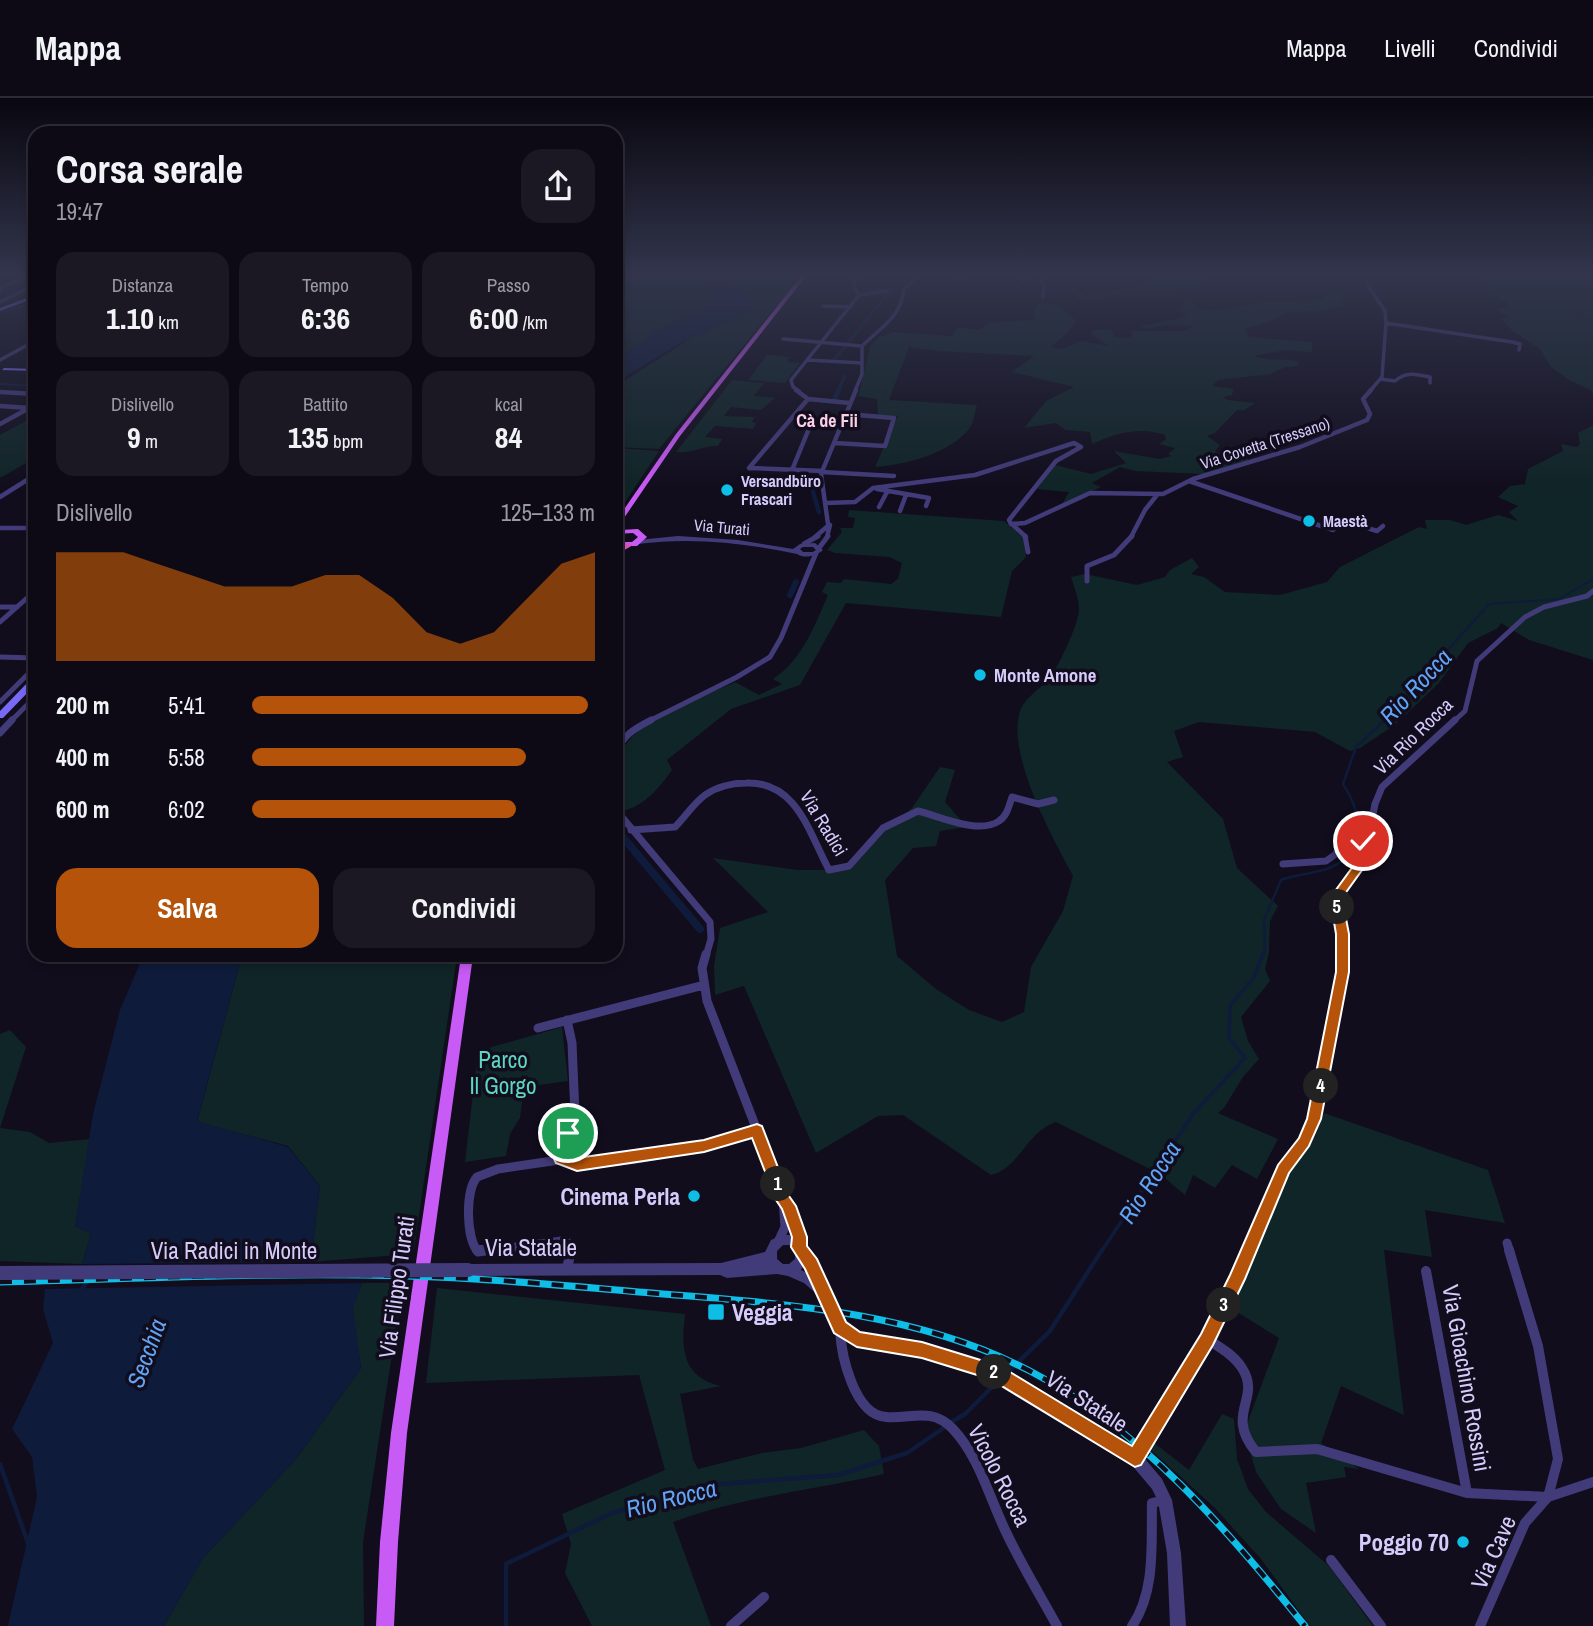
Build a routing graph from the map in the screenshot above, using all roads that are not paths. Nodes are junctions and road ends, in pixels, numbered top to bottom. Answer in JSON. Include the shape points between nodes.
{"nodes":[{"id":1,"x":25,"y":346,"type":"edge"},
{"id":2,"x":748,"y":346,"type":"edge"},
{"id":3,"x":817,"y":346,"type":"edge"},
{"id":4,"x":862,"y":346,"type":"edge"},
{"id":5,"x":1383,"y":346,"type":"edge"},
{"id":6,"x":1521,"y":346,"type":"edge"},
{"id":7,"x":1519,"y":349,"type":"dead end"},
{"id":8,"x":807,"y":360,"type":"junction"},
{"id":9,"x":862,"y":363,"type":"junction"},
{"id":10,"x":1,"y":368,"type":"edge"},
{"id":11,"x":28,"y":370,"type":"edge"},
{"id":12,"x":1380,"y":379,"type":"junction"},
{"id":13,"x":1430,"y":383,"type":"dead end"},
{"id":14,"x":0,"y":392,"type":"edge"},
{"id":15,"x":28,"y":394,"type":"edge"},
{"id":16,"x":808,"y":399,"type":"junction"},
{"id":17,"x":850,"y":403,"type":"junction"},
{"id":18,"x":0,"y":406,"type":"edge"},
{"id":19,"x":28,"y":408,"type":"edge"},
{"id":20,"x":28,"y":409,"type":"edge"},
{"id":21,"x":846,"y":414,"type":"junction"},
{"id":22,"x":2,"y":423,"type":"edge"},
{"id":23,"x":808,"y":431,"type":"dead end"},
{"id":24,"x":835,"y":443,"type":"junction"},
{"id":25,"x":792,"y":470,"type":"junction"},
{"id":26,"x":822,"y":472,"type":"junction"},
{"id":27,"x":894,"y":477,"type":"dead end"},
{"id":28,"x":28,"y":479,"type":"edge"},
{"id":29,"x":1188,"y":481,"type":"junction"},
{"id":30,"x":873,"y":488,"type":"junction"},
{"id":31,"x":887,"y":492,"type":"junction"},
{"id":32,"x":906,"y":495,"type":"junction"},
{"id":33,"x":1158,"y":495,"type":"junction"},
{"id":34,"x":0,"y":497,"type":"edge"},
{"id":35,"x":826,"y":503,"type":"junction"},
{"id":36,"x":926,"y":506,"type":"dead end"},
{"id":37,"x":879,"y":507,"type":"dead end"},
{"id":38,"x":900,"y":511,"type":"dead end"},
{"id":39,"x":627,"y":513,"type":"junction"},
{"id":40,"x":623,"y":520,"type":"edge"},
{"id":41,"x":828,"y":524,"type":"junction"},
{"id":42,"x":1013,"y":525,"type":"junction"},
{"id":43,"x":1383,"y":526,"type":"dead end"},
{"id":44,"x":0,"y":528,"type":"edge"},
{"id":45,"x":28,"y":528,"type":"edge"},
{"id":46,"x":623,"y":531,"type":"edge"},
{"id":47,"x":638,"y":532,"type":"junction"},
{"id":48,"x":668,"y":538,"type":"junction"},
{"id":49,"x":623,"y":544,"type":"edge"},
{"id":50,"x":634,"y":544,"type":"junction"},
{"id":51,"x":623,"y":549,"type":"edge"},
{"id":52,"x":800,"y":549,"type":"junction"},
{"id":53,"x":818,"y":551,"type":"junction"},
{"id":54,"x":1028,"y":552,"type":"dead end"},
{"id":55,"x":811,"y":566,"type":"junction"},
{"id":56,"x":1087,"y":582,"type":"dead end"},
{"id":57,"x":1593,"y":591,"type":"edge"},
{"id":58,"x":28,"y":597,"type":"edge"},
{"id":59,"x":0,"y":607,"type":"edge"},
{"id":60,"x":17,"y":607,"type":"junction"},
{"id":61,"x":0,"y":622,"type":"edge"},
{"id":62,"x":0,"y":657,"type":"edge"},
{"id":63,"x":28,"y":658,"type":"edge"},
{"id":64,"x":28,"y":674,"type":"edge"},
{"id":65,"x":28,"y":687,"type":"edge"},
{"id":66,"x":0,"y":702,"type":"edge"},
{"id":67,"x":28,"y":704,"type":"edge"},
{"id":68,"x":0,"y":716,"type":"edge"},
{"id":69,"x":0,"y":733,"type":"edge"},
{"id":70,"x":623,"y":739,"type":"edge"},
{"id":71,"x":1054,"y":800,"type":"dead end"},
{"id":72,"x":623,"y":819,"type":"edge"},
{"id":73,"x":631,"y":830,"type":"junction"},
{"id":74,"x":1365,"y":842,"type":"junction"},
{"id":75,"x":1283,"y":864,"type":"dead end"},
{"id":76,"x":466,"y":962,"type":"edge"},
{"id":77,"x":704,"y":985,"type":"junction"},
{"id":78,"x":567,"y":1020,"type":"junction"},
{"id":79,"x":538,"y":1028,"type":"dead end"},
{"id":80,"x":757,"y":1130,"type":"junction"},
{"id":81,"x":562,"y":1159,"type":"junction"},
{"id":82,"x":783,"y":1200,"type":"junction"},
{"id":83,"x":778,"y":1243,"type":"junction"},
{"id":84,"x":1507,"y":1243,"type":"dead end"},
{"id":85,"x":800,"y":1249,"type":"junction"},
{"id":86,"x":769,"y":1256,"type":"junction"},
{"id":87,"x":567,"y":1269,"type":"junction"},
{"id":88,"x":721,"y":1269,"type":"junction"},
{"id":89,"x":783,"y":1269,"type":"junction"},
{"id":90,"x":468,"y":1270,"type":"joint"},
{"id":91,"x":1426,"y":1271,"type":"dead end"},
{"id":92,"x":0,"y":1273,"type":"edge"},
{"id":93,"x":826,"y":1295,"type":"junction"},
{"id":94,"x":840,"y":1328,"type":"junction"},
{"id":95,"x":1207,"y":1339,"type":"junction"},
{"id":96,"x":1135,"y":1458,"type":"junction"},
{"id":97,"x":1593,"y":1482,"type":"edge"},
{"id":98,"x":1467,"y":1493,"type":"junction"},
{"id":99,"x":1548,"y":1497,"type":"junction"},
{"id":100,"x":1165,"y":1500,"type":"junction"},
{"id":101,"x":1331,"y":1560,"type":"dead end"},
{"id":102,"x":764,"y":1597,"type":"dead end"},
{"id":103,"x":1134,"y":1623,"type":"edge"},
{"id":104,"x":385,"y":1626,"type":"edge"},
{"id":105,"x":731,"y":1626,"type":"edge"},
{"id":106,"x":1057,"y":1626,"type":"edge"},
{"id":107,"x":1178,"y":1626,"type":"edge"},
{"id":108,"x":1381,"y":1626,"type":"edge"},
{"id":109,"x":1480,"y":1626,"type":"edge"}],
"edges":[{"from":1,"to":10,"type":"street"},
{"from":2,"to":39,"type":"main road","via":[[678,435]]},
{"from":3,"to":8,"type":"street"},
{"from":4,"to":9,"type":"street"},
{"from":5,"to":12,"type":"street"},
{"from":6,"to":7,"type":"street"},
{"from":8,"to":9,"type":"street"},
{"from":8,"to":16,"type":"street","via":[[790,384]]},
{"from":9,"to":17,"type":"street"},
{"from":10,"to":11,"type":"main road"},
{"from":12,"to":13,"type":"street","via":[[1395,381],[1412,373],[1430,377]]},
{"from":12,"to":29,"type":"street","name":"Via Covetta (Tressano)","via":[[1363,399],[1370,414],[1367,420],[1300,447]]},
{"from":14,"to":15,"type":"street"},
{"from":16,"to":17,"type":"street"},
{"from":16,"to":25,"type":"street","via":[[749,468]]},
{"from":17,"to":21,"type":"street"},
{"from":18,"to":19,"type":"street"},
{"from":20,"to":22,"type":"street"},
{"from":21,"to":24,"type":"street"},
{"from":21,"to":24,"type":"street","via":[[894,418],[885,446]]},
{"from":23,"to":25,"type":"street"},
{"from":24,"to":26,"type":"street"},
{"from":25,"to":26,"type":"street"},
{"from":26,"to":27,"type":"street"},
{"from":26,"to":35,"type":"street"},
{"from":28,"to":34,"type":"street"},
{"from":29,"to":33,"type":"street","name":"Via Covetta (Tressano)"},
{"from":29,"to":43,"type":"street","name":"Via Covetta (Tressano)","via":[[1334,530],[1345,521],[1372,531]]},
{"from":30,"to":31,"type":"street"},
{"from":30,"to":35,"type":"street","via":[[855,502]]},
{"from":30,"to":42,"type":"street","via":[[975,475],[1071,443],[1080,445],[1046,470],[1023,508],[1009,520]]},
{"from":31,"to":32,"type":"street"},
{"from":31,"to":37,"type":"street"},
{"from":32,"to":36,"type":"street","via":[[929,498]]},
{"from":32,"to":38,"type":"street"},
{"from":33,"to":42,"type":"street","name":"Via Covetta (Tressano)","via":[[1090,493]]},
{"from":33,"to":56,"type":"street","via":[[1145,506],[1133,536],[1109,559],[1087,566]]},
{"from":35,"to":41,"type":"street"},
{"from":39,"to":40,"type":"main road"},
{"from":39,"to":47,"type":"main road","via":[[629,524]]},
{"from":41,"to":52,"type":"street"},
{"from":41,"to":53,"type":"street","via":[[828,536]]},
{"from":42,"to":54,"type":"street","via":[[1027,538]]},
{"from":44,"to":45,"type":"street"},
{"from":46,"to":47,"type":"main road"},
{"from":47,"to":48,"type":"street"},
{"from":47,"to":50,"type":"main road","via":[[643,537]]},
{"from":48,"to":50,"type":"street"},
{"from":48,"to":52,"type":"street","name":"Via Turati"},
{"from":49,"to":50,"type":"main road"},
{"from":50,"to":51,"type":"highway"},
{"from":52,"to":53,"type":"street"},
{"from":52,"to":53,"type":"street"},
{"from":52,"to":55,"type":"street"},
{"from":53,"to":55,"type":"street"},
{"from":55,"to":70,"type":"street","via":[[770,657]]},
{"from":57,"to":74,"type":"street","name":"Via Rio Rocca","via":[[1525,617],[1477,661],[1465,711],[1382,787]]},
{"from":58,"to":60,"type":"street"},
{"from":59,"to":60,"type":"street"},
{"from":60,"to":61,"type":"street"},
{"from":62,"to":63,"type":"street"},
{"from":64,"to":66,"type":"street"},
{"from":65,"to":68,"type":"main road"},
{"from":67,"to":69,"type":"street"},
{"from":71,"to":73,"type":"street","name":"Via Radici","via":[[1038,804],[1012,797],[998,822],[977,827],[918,811],[881,830],[862,857],[843,870],[829,870],[796,805],[781,787],[752,781],[704,796],[675,827]]},
{"from":72,"to":73,"type":"street"},
{"from":73,"to":77,"type":"street","via":[[710,922],[711,939],[702,968]]},
{"from":74,"to":75,"type":"street","via":[[1342,837],[1331,858]]},
{"from":74,"to":95,"type":"street","name":"Via Rio Rocca","via":[[1359,866],[1336,898],[1342,972],[1314,1119],[1283,1170]]},
{"from":76,"to":104,"type":"main road","name":"Via Filippo Turati","via":[[399,1433]]},
{"from":77,"to":78,"type":"street"},
{"from":77,"to":80,"type":"street","via":[[720,1041]]},
{"from":78,"to":79,"type":"street"},
{"from":78,"to":81,"type":"street","via":[[575,1115]]},
{"from":80,"to":81,"type":"street","via":[[704,1146],[577,1164]]},
{"from":80,"to":82,"type":"street"},
{"from":81,"to":87,"type":"street","via":[[486,1171],[476,1178],[471,1185],[469,1230],[478,1252],[568,1243],[572,1254]]},
{"from":82,"to":83,"type":"street","via":[[785,1227]]},
{"from":82,"to":85,"type":"street","via":[[800,1237]]},
{"from":83,"to":85,"type":"street","via":[[787,1241]]},
{"from":83,"to":86,"type":"street"},
{"from":84,"to":99,"type":"street","via":[[1538,1346],[1558,1459]]},
{"from":85,"to":89,"type":"street","via":[[800,1261]]},
{"from":85,"to":93,"type":"street"},
{"from":86,"to":88,"type":"street","name":"Via Statale"},
{"from":86,"to":89,"type":"street"},
{"from":87,"to":88,"type":"street","name":"Via Statale"},
{"from":87,"to":90,"type":"street","name":"Via Statale"},
{"from":88,"to":89,"type":"street","name":"Via Statale"},
{"from":89,"to":93,"type":"street","via":[[808,1279]]},
{"from":90,"to":92,"type":"street","name":"Via Radici in Monte","bridge":true},
{"from":91,"to":98,"type":"street","name":"Via Gioachino Rossini"},
{"from":93,"to":94,"type":"street"},
{"from":94,"to":96,"type":"street","name":"Via Statale","via":[[857,1339],[922,1350],[994,1372]]},
{"from":94,"to":106,"type":"street","name":"Vicolo Rocca","via":[[840,1345],[860,1403],[873,1415],[888,1418],[919,1412],[940,1418],[958,1434]]},
{"from":95,"to":96,"type":"street","name":"Via Rio Rocca"},
{"from":95,"to":98,"type":"street","via":[[1246,1374],[1248,1388],[1240,1426],[1243,1439],[1256,1452],[1317,1449]]},
{"from":96,"to":100,"type":"street","name":"Via Statale"},
{"from":97,"to":99,"type":"street"},
{"from":98,"to":99,"type":"street"},
{"from":99,"to":109,"type":"street","name":"Via Cave","via":[[1517,1537]]},
{"from":100,"to":103,"type":"street","via":[[1152,1503],[1148,1589]]},
{"from":100,"to":107,"type":"street","name":"Via Statale","via":[[1174,1553]]},
{"from":101,"to":108,"type":"street"},
{"from":102,"to":105,"type":"street"}]}
